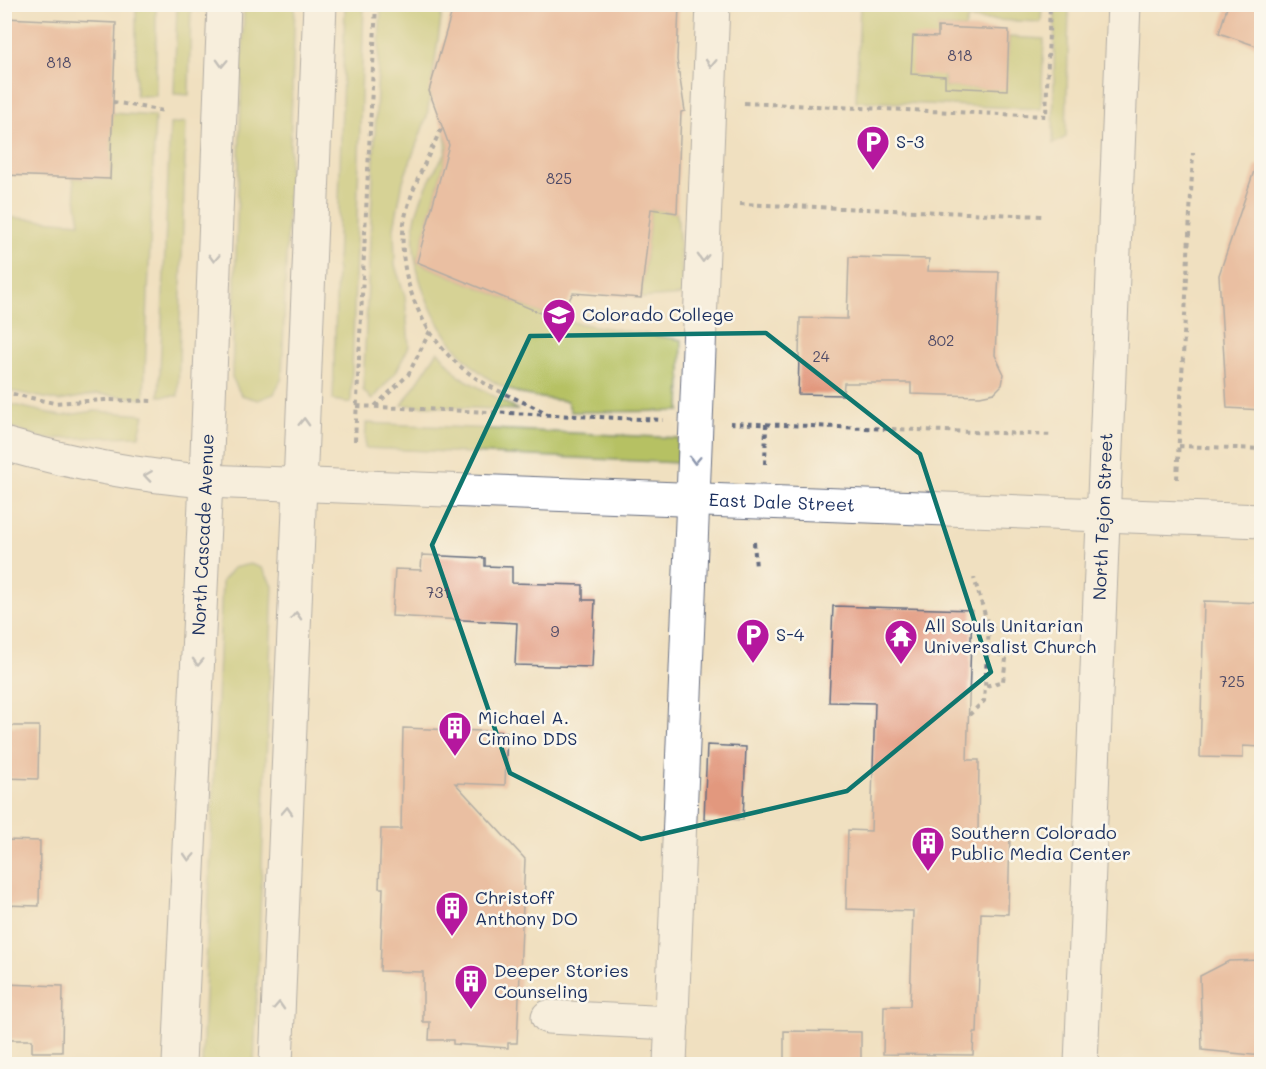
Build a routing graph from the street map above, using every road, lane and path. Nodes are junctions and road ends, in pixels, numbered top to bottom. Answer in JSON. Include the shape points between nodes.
{"nodes":[{"id":1,"x":224,"y":4,"type":"edge"},
{"id":2,"x":320,"y":4,"type":"edge"},
{"id":3,"x":375,"y":4,"type":"edge"},
{"id":4,"x":713,"y":4,"type":"edge"},
{"id":5,"x":1050,"y":4,"type":"edge"},
{"id":6,"x":1124,"y":4,"type":"edge"},
{"id":7,"x":112,"y":102,"type":"dead end"},
{"id":8,"x":740,"y":103,"type":"dead end"},
{"id":9,"x":164,"y":111,"type":"dead end"},
{"id":10,"x":441,"y":129,"type":"dead end"},
{"id":11,"x":1193,"y":153,"type":"dead end"},
{"id":12,"x":705,"y":202,"type":"junction"},
{"id":13,"x":1042,"y":216,"type":"dead end"},
{"id":14,"x":430,"y":331,"type":"junction"},
{"id":15,"x":4,"y":392,"type":"edge"},
{"id":16,"x":153,"y":401,"type":"dead end"},
{"id":17,"x":357,"y":406,"type":"junction"},
{"id":18,"x":375,"y":406,"type":"junction"},
{"id":19,"x":552,"y":415,"type":"junction"},
{"id":20,"x":696,"y":422,"type":"junction"},
{"id":21,"x":766,"y":424,"type":"junction"},
{"id":22,"x":1053,"y":435,"type":"dead end"},
{"id":23,"x":355,"y":441,"type":"dead end"},
{"id":24,"x":4,"y":444,"type":"edge"},
{"id":25,"x":1179,"y":446,"type":"junction"},
{"id":26,"x":1262,"y":449,"type":"edge"},
{"id":27,"x":765,"y":464,"type":"dead end"},
{"id":28,"x":1177,"y":479,"type":"dead end"},
{"id":29,"x":206,"y":481,"type":"junction"},
{"id":30,"x":302,"y":483,"type":"junction"},
{"id":31,"x":693,"y":498,"type":"junction"},
{"id":32,"x":1104,"y":515,"type":"junction"},
{"id":33,"x":1262,"y":521,"type":"edge"},
{"id":34,"x":754,"y":542,"type":"dead end"},
{"id":35,"x":756,"y":568,"type":"dead end"},
{"id":36,"x":974,"y":578,"type":"dead end"},
{"id":37,"x":972,"y":628,"type":"dead end"},
{"id":38,"x":989,"y":628,"type":"junction"},
{"id":39,"x":1028,"y":630,"type":"dead end"},
{"id":40,"x":988,"y":646,"type":"junction"},
{"id":41,"x":986,"y":686,"type":"junction"},
{"id":42,"x":969,"y":715,"type":"dead end"},
{"id":43,"x":548,"y":1017,"type":"dead end"},
{"id":44,"x":672,"y":1023,"type":"junction"},
{"id":45,"x":179,"y":1065,"type":"edge"},
{"id":46,"x":276,"y":1065,"type":"edge"},
{"id":47,"x":670,"y":1065,"type":"edge"},
{"id":48,"x":1081,"y":1065,"type":"edge"}],
"edges":[{"from":1,"to":29,"type":"street","name":"North Cascade Avenue","one_way":true},
{"from":30,"to":2,"type":"street","one_way":true},
{"from":3,"to":17,"type":"path"},
{"from":4,"to":12,"type":"street","one_way":true},
{"from":5,"to":8,"type":"path","via":[[1046,116]]},
{"from":6,"to":32,"type":"street","name":"North Tejon Street"},
{"from":7,"to":9,"type":"path"},
{"from":10,"to":14,"type":"path","via":[[415,182],[405,216],[404,259],[411,296]]},
{"from":11,"to":25,"type":"path"},
{"from":12,"to":13,"type":"path"},
{"from":12,"to":20,"type":"street","one_way":true},
{"from":14,"to":18,"type":"path","via":[[408,375]]},
{"from":14,"to":19,"type":"path","via":[[459,366],[498,392]]},
{"from":15,"to":16,"type":"path","via":[[54,404]]},
{"from":17,"to":18,"type":"path"},
{"from":17,"to":23,"type":"path"},
{"from":18,"to":19,"type":"path"},
{"from":19,"to":20,"type":"path"},
{"from":20,"to":21,"type":"path"},
{"from":20,"to":31,"type":"street","one_way":true},
{"from":21,"to":22,"type":"path"},
{"from":21,"to":27,"type":"path"},
{"from":29,"to":24,"type":"street","name":"East Dale Street","one_way":true,"via":[[148,477]]},
{"from":25,"to":26,"type":"path"},
{"from":25,"to":28,"type":"path"},
{"from":29,"to":30,"type":"street","name":"East Dale Street"},
{"from":29,"to":45,"type":"street","name":"North Cascade Avenue","one_way":true},
{"from":30,"to":31,"type":"street","name":"East Dale Street"},
{"from":46,"to":30,"type":"street","one_way":true},
{"from":31,"to":32,"type":"street","name":"East Dale Street"},
{"from":31,"to":44,"type":"street"},
{"from":32,"to":33,"type":"street","name":"East Dale Street"},
{"from":32,"to":48,"type":"street","name":"North Tejon Street"},
{"from":34,"to":35,"type":"path"},
{"from":36,"to":38,"type":"path"},
{"from":37,"to":38,"type":"path"},
{"from":38,"to":39,"type":"path"},
{"from":38,"to":40,"type":"path"},
{"from":40,"to":41,"type":"path"},
{"from":40,"to":41,"type":"path","via":[[1006,659],[1003,681]]},
{"from":41,"to":42,"type":"path","via":[[984,701]]},
{"from":43,"to":44,"type":"street"},
{"from":44,"to":47,"type":"street"}]}
